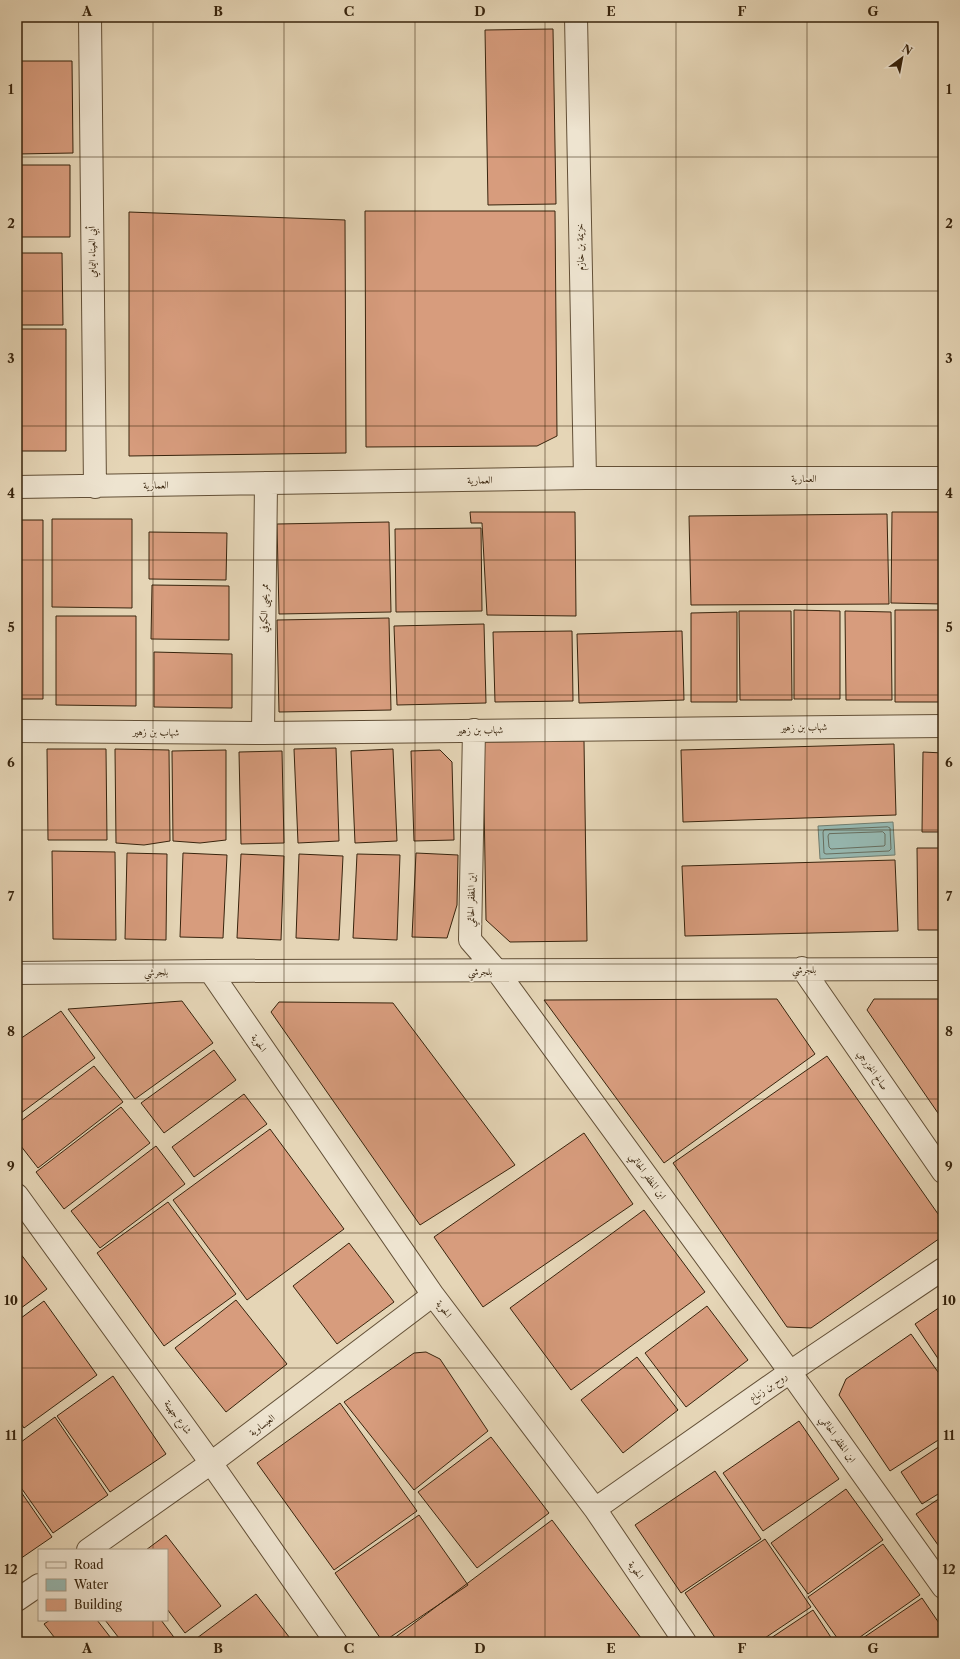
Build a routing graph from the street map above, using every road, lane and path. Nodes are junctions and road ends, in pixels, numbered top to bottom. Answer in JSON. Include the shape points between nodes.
{"nodes":[{"id":1,"x":90,"y":17,"type":"edge"},
{"id":2,"x":576,"y":17,"type":"edge"},
{"id":3,"x":585,"y":478,"type":"junction"},
{"id":4,"x":943,"y":478,"type":"edge"},
{"id":5,"x":266,"y":483,"type":"junction"},
{"id":6,"x":17,"y":487,"type":"edge"},
{"id":7,"x":95,"y":487,"type":"junction"},
{"id":8,"x":943,"y":726,"type":"edge"},
{"id":9,"x":17,"y":730,"type":"edge"},
{"id":10,"x":474,"y":730,"type":"junction"},
{"id":11,"x":263,"y":733,"type":"junction"},
{"id":12,"x":802,"y":968,"type":"junction"},
{"id":13,"x":943,"y":969,"type":"edge"},
{"id":14,"x":210,"y":971,"type":"junction"},
{"id":15,"x":498,"y":971,"type":"junction"},
{"id":16,"x":17,"y":973,"type":"edge"},
{"id":17,"x":943,"y":1172,"type":"edge"},
{"id":18,"x":17,"y":1194,"type":"edge"},
{"id":19,"x":943,"y":1270,"type":"edge"},
{"id":20,"x":433,"y":1296,"type":"junction"},
{"id":21,"x":790,"y":1372,"type":"junction"},
{"id":22,"x":211,"y":1463,"type":"junction"},
{"id":23,"x":595,"y":1509,"type":"junction"},
{"id":24,"x":89,"y":1549,"type":"edge"},
{"id":25,"x":38,"y":1585,"type":"edge"},
{"id":26,"x":943,"y":1587,"type":"edge"},
{"id":27,"x":17,"y":1600,"type":"edge"},
{"id":28,"x":336,"y":1642,"type":"edge"},
{"id":29,"x":685,"y":1642,"type":"edge"}],
"edges":[{"from":1,"to":7,"type":"street","name":"أبي العيناء اليمامي"},
{"from":2,"to":3,"type":"street","name":"خزيمة بن خازم"},
{"from":3,"to":4,"type":"street","name":"العمارية"},
{"from":3,"to":5,"type":"street","name":"العمارية"},
{"from":5,"to":7,"type":"street","name":"العمارية"},
{"from":5,"to":11,"type":"street","name":"ممر يحيى الكوفي"},
{"from":6,"to":7,"type":"street","name":"العمارية"},
{"from":8,"to":10,"type":"street","name":"شهاب بن زهير"},
{"from":9,"to":11,"type":"street","name":"شهاب بن زهير"},
{"from":10,"to":11,"type":"street","name":"شهاب بن زهير"},
{"from":10,"to":15,"type":"street","name":"ابن المظفر الحاتمي","via":[[470,940]]},
{"from":12,"to":13,"type":"street","name":"بلجرشي"},
{"from":12,"to":15,"type":"street","name":"بلجرشي"},
{"from":12,"to":17,"type":"street","name":"صالح الخزرجي"},
{"from":14,"to":15,"type":"street","name":"بلجرشي"},
{"from":14,"to":16,"type":"street","name":"بلجرشي"},
{"from":14,"to":20,"type":"street","name":"الحوية"},
{"from":15,"to":21,"type":"street","name":"ابن المظفر الحاتمي"},
{"from":18,"to":22,"type":"street","name":"شارع جهينة"},
{"from":19,"to":21,"type":"street","name":"روح بن زنباع"},
{"from":20,"to":22,"type":"street","name":"العيساوية"},
{"from":20,"to":23,"type":"street","name":"الحوية"},
{"from":21,"to":23,"type":"street","name":"روح بن زنباع"},
{"from":21,"to":26,"type":"street","name":"ابن المظفر الحاتمي"},
{"from":22,"to":24,"type":"street","name":"العيساوية"},
{"from":22,"to":28,"type":"street","name":"شارع جهينة"},
{"from":23,"to":29,"type":"street","name":"الحوية"},
{"from":25,"to":27,"type":"street"}]}
